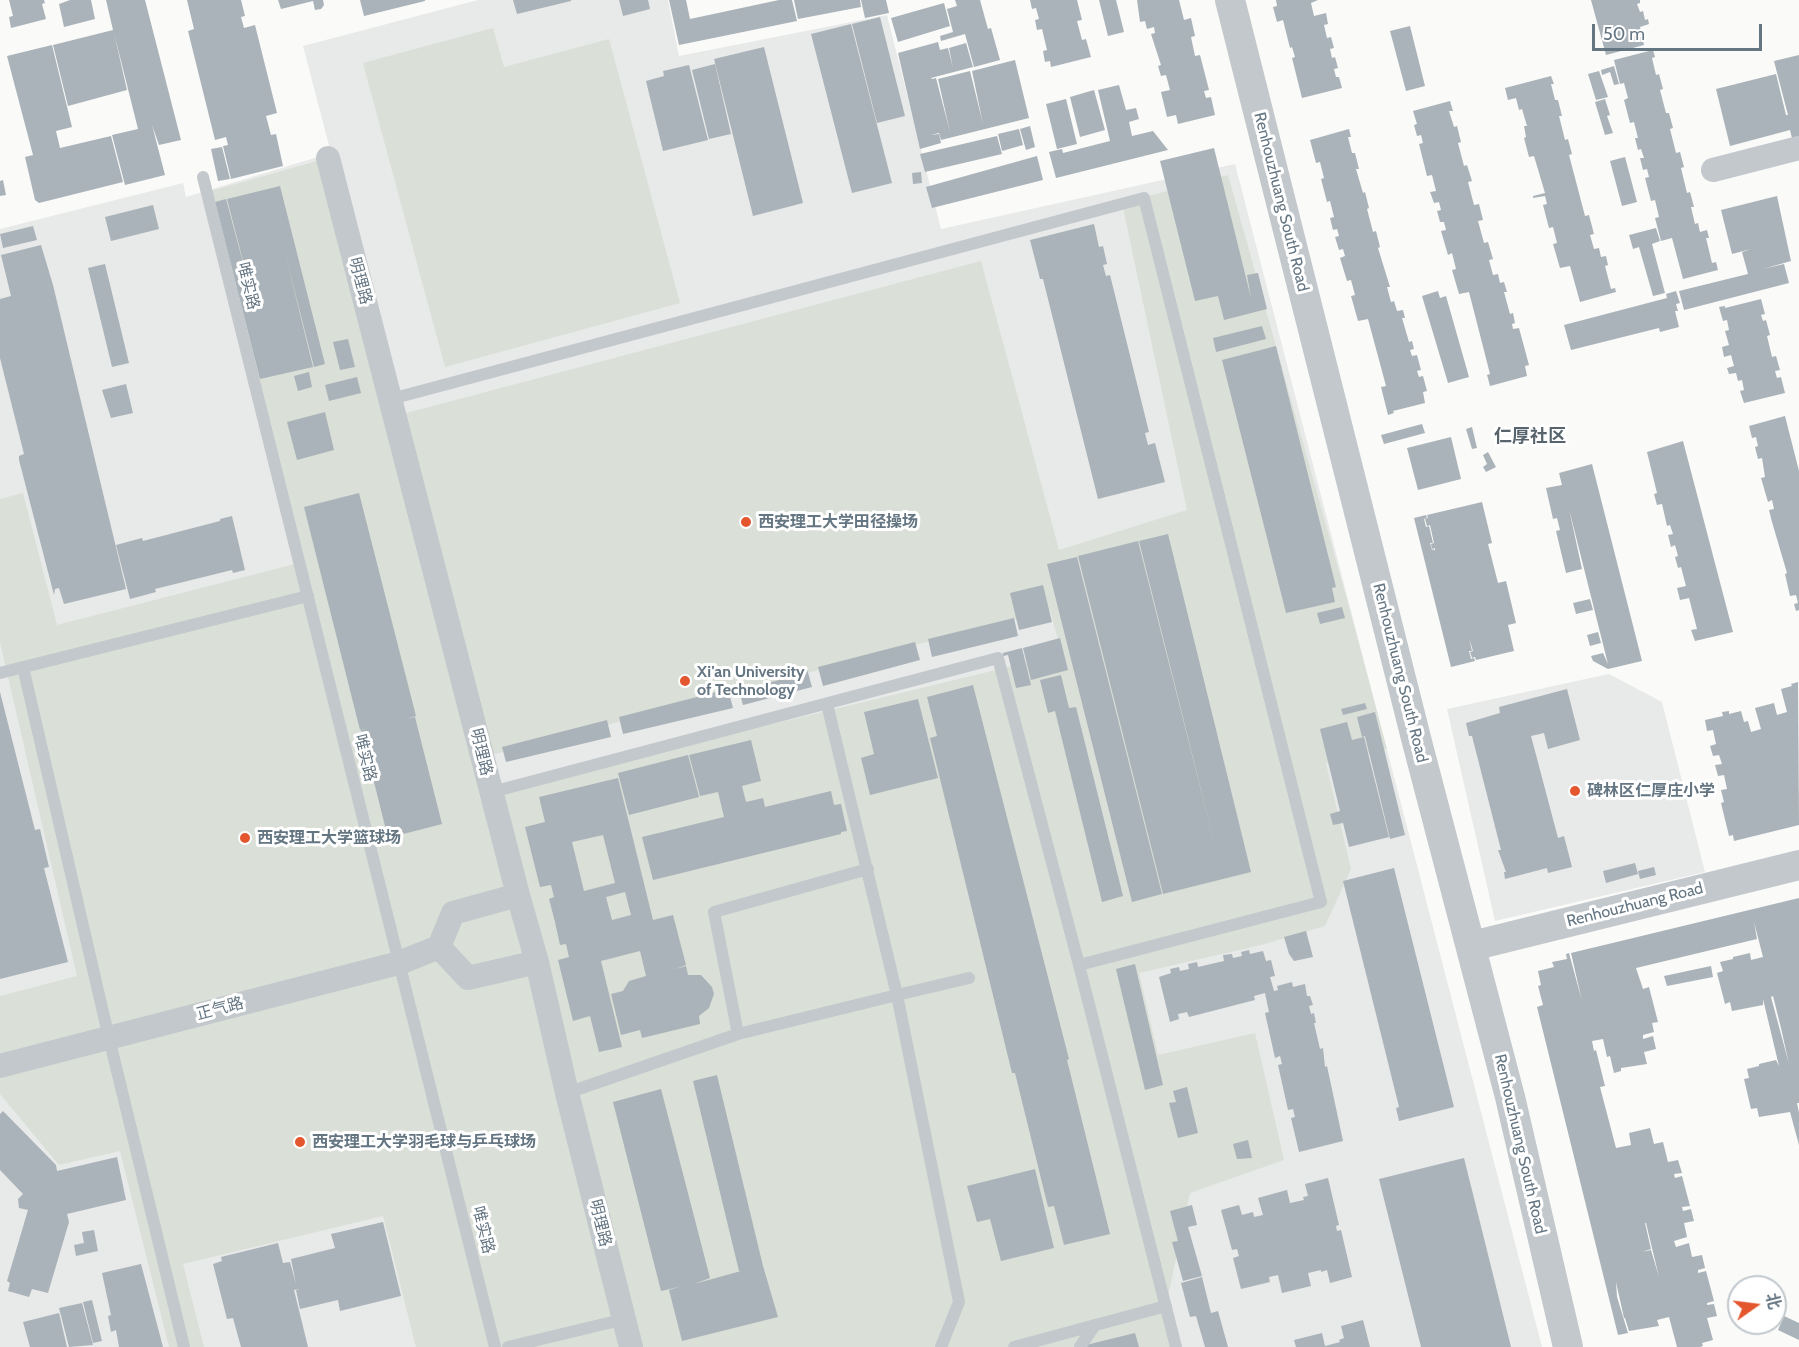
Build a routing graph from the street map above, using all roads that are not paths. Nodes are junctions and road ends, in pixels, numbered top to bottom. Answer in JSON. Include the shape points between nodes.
{"nodes":[{"id":1,"x":1230,"y":0,"type":"edge"},
{"id":2,"x":1799,"y":148,"type":"edge"},
{"id":3,"x":328,"y":158,"type":"dead end"},
{"id":4,"x":1713,"y":170,"type":"dead end"},
{"id":5,"x":203,"y":177,"type":"dead end"},
{"id":6,"x":391,"y":399,"type":"junction"},
{"id":7,"x":308,"y":596,"type":"junction"},
{"id":8,"x":23,"y":667,"type":"junction"},
{"id":9,"x":0,"y":673,"type":"edge"},
{"id":10,"x":827,"y":704,"type":"junction"},
{"id":11,"x":492,"y":792,"type":"junction"},
{"id":12,"x":1799,"y":865,"type":"edge"},
{"id":13,"x":868,"y":869,"type":"junction"},
{"id":14,"x":518,"y":895,"type":"junction"},
{"id":15,"x":1472,"y":946,"type":"junction"},
{"id":16,"x":439,"y":947,"type":"junction"},
{"id":17,"x":537,"y":962,"type":"junction"},
{"id":18,"x":399,"y":963,"type":"junction"},
{"id":19,"x":1079,"y":965,"type":"junction"},
{"id":20,"x":969,"y":978,"type":"dead end"},
{"id":21,"x":897,"y":995,"type":"junction"},
{"id":22,"x":738,"y":1034,"type":"junction"},
{"id":23,"x":109,"y":1038,"type":"junction"},
{"id":24,"x":0,"y":1066,"type":"edge"},
{"id":25,"x":567,"y":1093,"type":"junction"},
{"id":26,"x":1166,"y":1306,"type":"junction"},
{"id":27,"x":625,"y":1319,"type":"junction"},
{"id":28,"x":1095,"y":1325,"type":"junction"},
{"id":29,"x":184,"y":1347,"type":"edge"},
{"id":30,"x":495,"y":1347,"type":"edge"},
{"id":31,"x":508,"y":1347,"type":"edge"},
{"id":32,"x":631,"y":1347,"type":"edge"},
{"id":33,"x":941,"y":1347,"type":"edge"},
{"id":34,"x":1014,"y":1347,"type":"edge"},
{"id":35,"x":1080,"y":1347,"type":"edge"},
{"id":36,"x":1176,"y":1347,"type":"edge"},
{"id":37,"x":1568,"y":1347,"type":"edge"}],
"edges":[{"from":1,"to":15,"type":"street","name":"Renhouzhuang South Road"},
{"from":2,"to":4,"type":"street"},
{"from":3,"to":6,"type":"street","name":"明理路"},
{"from":5,"to":7,"type":"lane","name":"唯实路"},
{"from":6,"to":11,"type":"street","name":"明理路"},
{"from":6,"to":19,"type":"lane","via":[[1144,198],[1321,902]]},
{"from":7,"to":8,"type":"lane"},
{"from":7,"to":18,"type":"lane","name":"唯实路"},
{"from":8,"to":9,"type":"lane"},
{"from":8,"to":23,"type":"lane"},
{"from":10,"to":11,"type":"lane"},
{"from":10,"to":13,"type":"lane"},
{"from":10,"to":19,"type":"lane","via":[[998,658]]},
{"from":11,"to":14,"type":"street","name":"明理路"},
{"from":12,"to":15,"type":"street","name":"Renhouzhuang Road"},
{"from":13,"to":21,"type":"lane"},
{"from":13,"to":22,"type":"lane","via":[[714,912]]},
{"from":14,"to":16,"type":"street","via":[[453,913]]},
{"from":14,"to":17,"type":"street","name":"明理路"},
{"from":15,"to":37,"type":"street","name":"Renhouzhuang South Road"},
{"from":16,"to":17,"type":"street","via":[[468,978]]},
{"from":16,"to":18,"type":"street","name":"正气路"},
{"from":17,"to":25,"type":"street","name":"明理路"},
{"from":18,"to":23,"type":"street","name":"正气路"},
{"from":18,"to":30,"type":"lane","name":"唯实路"},
{"from":19,"to":26,"type":"lane"},
{"from":20,"to":21,"type":"lane"},
{"from":21,"to":22,"type":"lane"},
{"from":21,"to":33,"type":"lane","via":[[959,1302]]},
{"from":22,"to":25,"type":"lane"},
{"from":23,"to":24,"type":"street","name":"正气路"},
{"from":23,"to":29,"type":"lane"},
{"from":25,"to":27,"type":"street","name":"明理路"},
{"from":26,"to":28,"type":"lane"},
{"from":26,"to":36,"type":"lane"},
{"from":27,"to":31,"type":"lane"},
{"from":27,"to":32,"type":"street","name":"明理路"},
{"from":28,"to":34,"type":"lane"},
{"from":28,"to":35,"type":"lane"}]}
